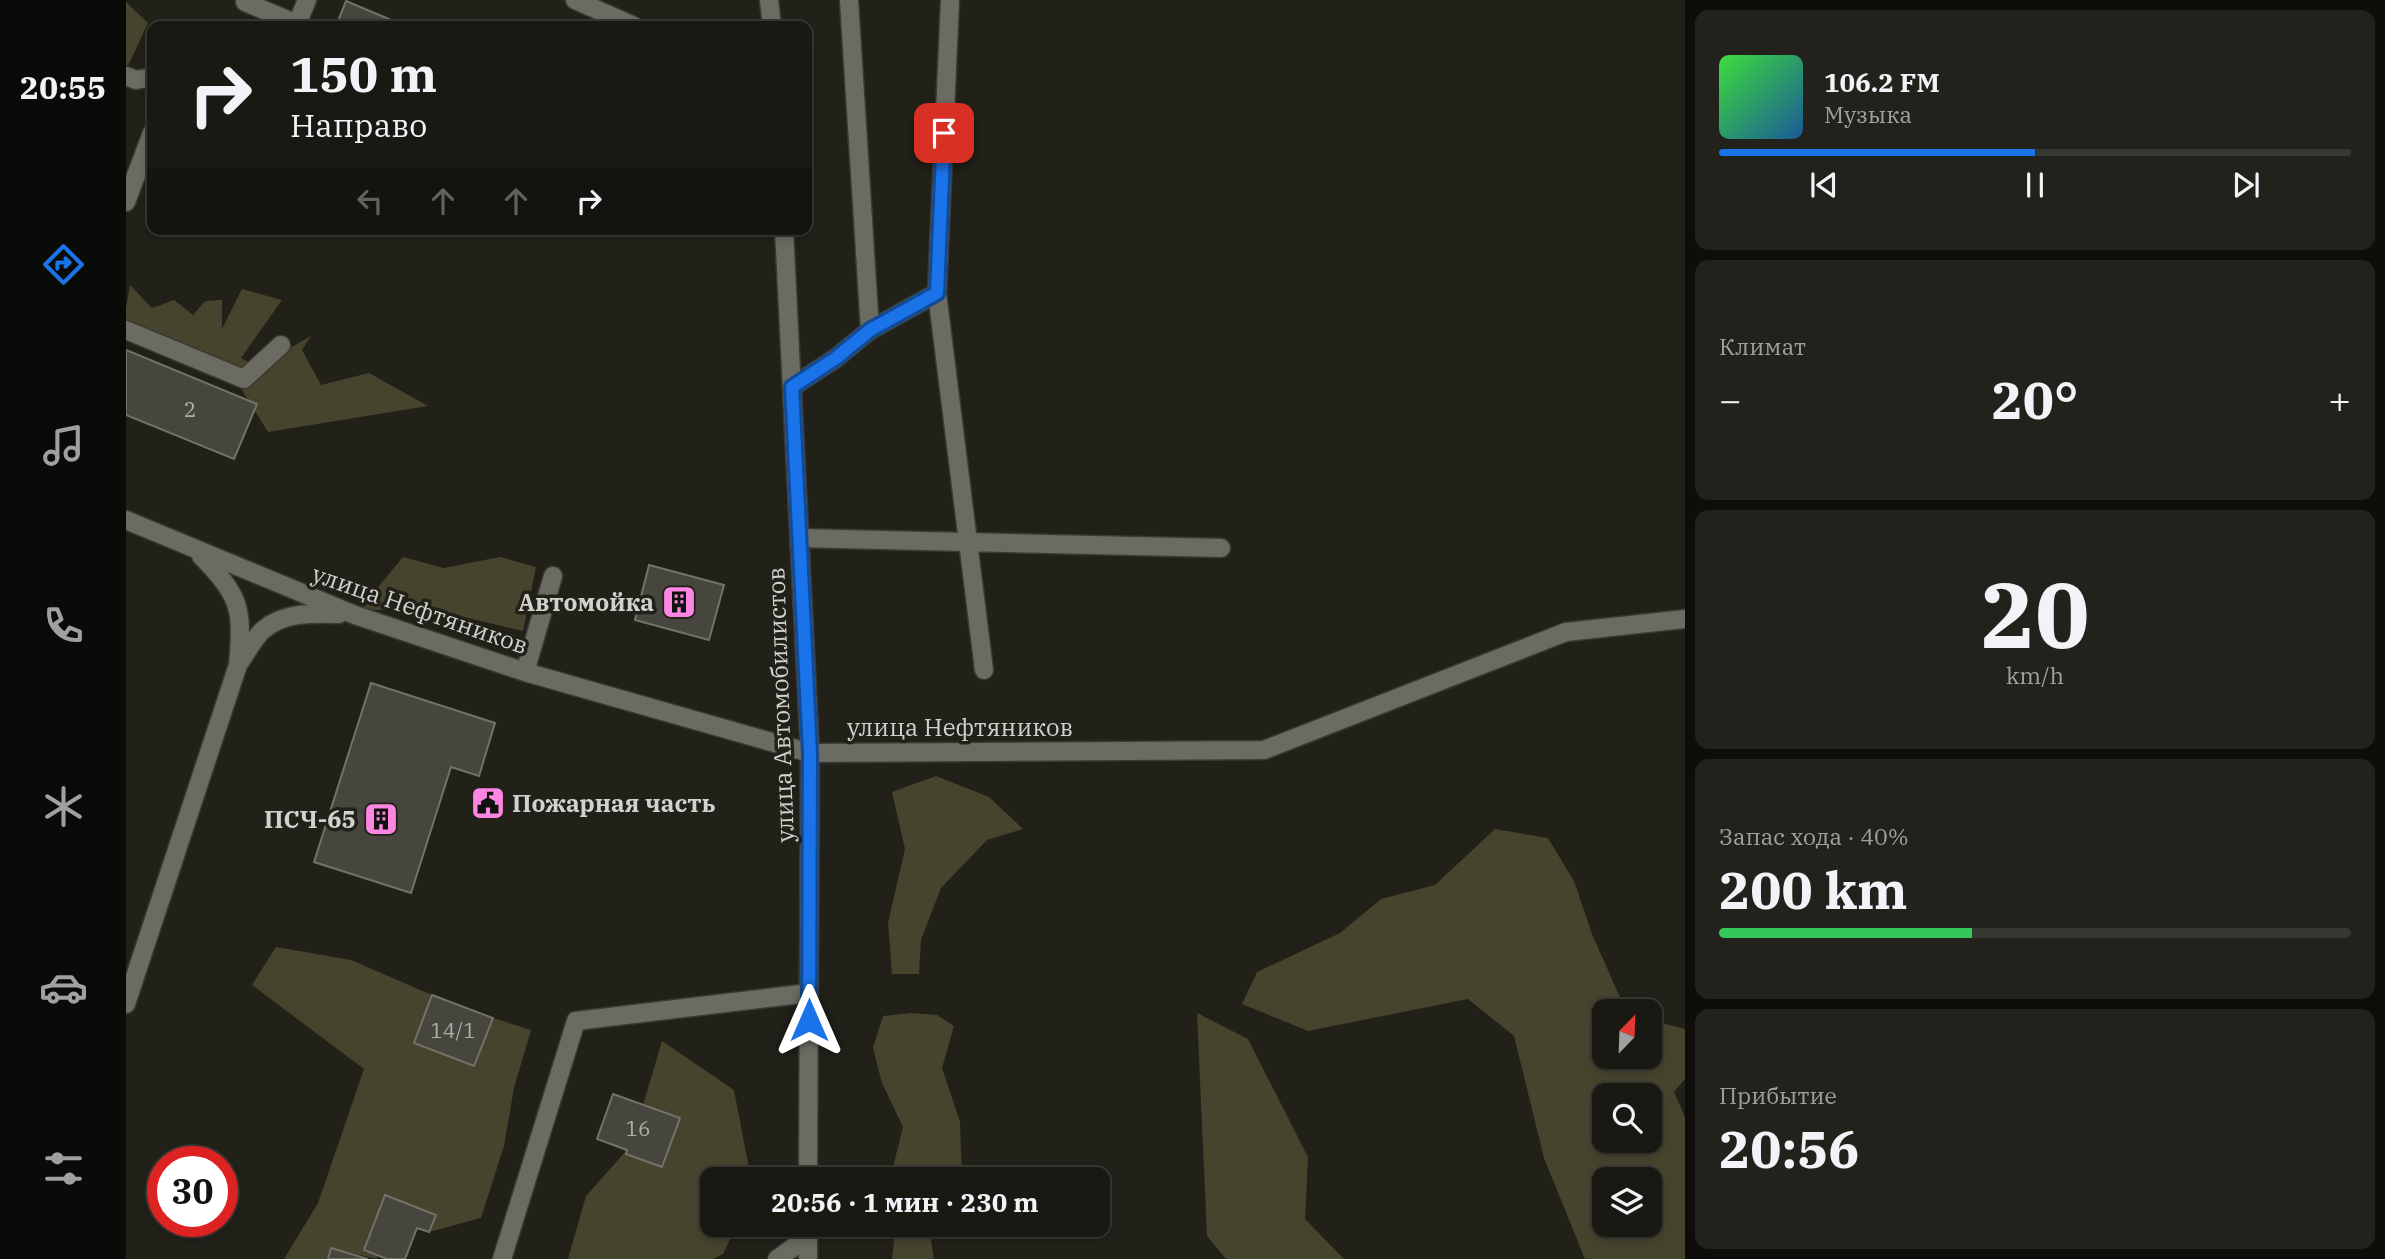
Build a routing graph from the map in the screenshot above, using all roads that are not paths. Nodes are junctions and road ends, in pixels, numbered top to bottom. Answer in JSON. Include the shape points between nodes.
{"nodes":[{"id":1,"x":246,"y":0,"type":"edge"},
{"id":2,"x":307,"y":0,"type":"edge"},
{"id":3,"x":575,"y":0,"type":"edge"},
{"id":4,"x":769,"y":0,"type":"edge"},
{"id":5,"x":849,"y":0,"type":"edge"},
{"id":6,"x":950,"y":0,"type":"edge"},
{"id":7,"x":291,"y":21,"type":"edge"},
{"id":8,"x":298,"y":21,"type":"edge"},
{"id":9,"x":623,"y":21,"type":"edge"},
{"id":10,"x":771,"y":21,"type":"edge"},
{"id":11,"x":126,"y":76,"type":"edge"},
{"id":12,"x":147,"y":78,"type":"edge"},
{"id":13,"x":147,"y":146,"type":"edge"},
{"id":14,"x":126,"y":202,"type":"edge"},
{"id":15,"x":784,"y":235,"type":"edge"},
{"id":16,"x":937,"y":293,"type":"junction"},
{"id":17,"x":126,"y":330,"type":"edge"},
{"id":18,"x":870,"y":330,"type":"junction"},
{"id":19,"x":281,"y":345,"type":"dead end"},
{"id":20,"x":792,"y":387,"type":"junction"},
{"id":21,"x":126,"y":520,"type":"edge"},
{"id":22,"x":799,"y":538,"type":"junction"},
{"id":23,"x":968,"y":542,"type":"junction"},
{"id":24,"x":1221,"y":548,"type":"dead end"},
{"id":25,"x":196,"y":551,"type":"junction"},
{"id":26,"x":553,"y":576,"type":"dead end"},
{"id":27,"x":355,"y":615,"type":"junction"},
{"id":28,"x":1685,"y":619,"type":"edge"},
{"id":29,"x":238,"y":665,"type":"junction"},
{"id":30,"x":984,"y":670,"type":"dead end"},
{"id":31,"x":525,"y":672,"type":"junction"},
{"id":32,"x":810,"y":753,"type":"junction"},
{"id":33,"x":132,"y":966,"type":"edge"},
{"id":34,"x":809,"y":993,"type":"junction"},
{"id":35,"x":126,"y":1004,"type":"edge"},
{"id":36,"x":808,"y":1167,"type":"edge"},
{"id":37,"x":801,"y":1237,"type":"edge"},
{"id":38,"x":808,"y":1237,"type":"edge"},
{"id":39,"x":502,"y":1259,"type":"edge"},
{"id":40,"x":777,"y":1259,"type":"edge"},
{"id":41,"x":808,"y":1259,"type":"edge"}],
"edges":[{"from":1,"to":7,"type":"street"},
{"from":2,"to":8,"type":"street"},
{"from":3,"to":9,"type":"street"},
{"from":4,"to":10,"type":"street"},
{"from":5,"to":18,"type":"street"},
{"from":6,"to":16,"type":"street"},
{"from":11,"to":12,"type":"street"},
{"from":13,"to":14,"type":"street"},
{"from":15,"to":20,"type":"street","name":"улица Автомобилистов"},
{"from":16,"to":18,"type":"street"},
{"from":16,"to":23,"type":"street"},
{"from":17,"to":19,"type":"street","via":[[244,379]]},
{"from":18,"to":20,"type":"street"},
{"from":20,"to":22,"type":"street","name":"улица Автомобилистов"},
{"from":21,"to":25,"type":"street","name":"улица Нефтяников"},
{"from":22,"to":23,"type":"street"},
{"from":22,"to":32,"type":"street","name":"улица Автомобилистов"},
{"from":23,"to":24,"type":"street"},
{"from":23,"to":30,"type":"street"},
{"from":25,"to":27,"type":"street","name":"улица Нефтяников"},
{"from":25,"to":29,"type":"street","via":[[222,578],[238,604],[242,623]]},
{"from":26,"to":31,"type":"street"},
{"from":27,"to":29,"type":"street","via":[[310,613],[280,620],[262,630]]},
{"from":27,"to":31,"type":"street","name":"улица Нефтяников"},
{"from":28,"to":32,"type":"street","name":"улица Нефтяников","via":[[1566,632],[1264,750]]},
{"from":29,"to":33,"type":"street"},
{"from":31,"to":32,"type":"street","name":"улица Нефтяников"},
{"from":32,"to":34,"type":"street","name":"улица Автомобилистов"},
{"from":33,"to":35,"type":"street"},
{"from":34,"to":36,"type":"street","name":"улица Автомобилистов"},
{"from":34,"to":39,"type":"street","via":[[576,1021]]},
{"from":37,"to":40,"type":"street"},
{"from":38,"to":41,"type":"street"}]}
